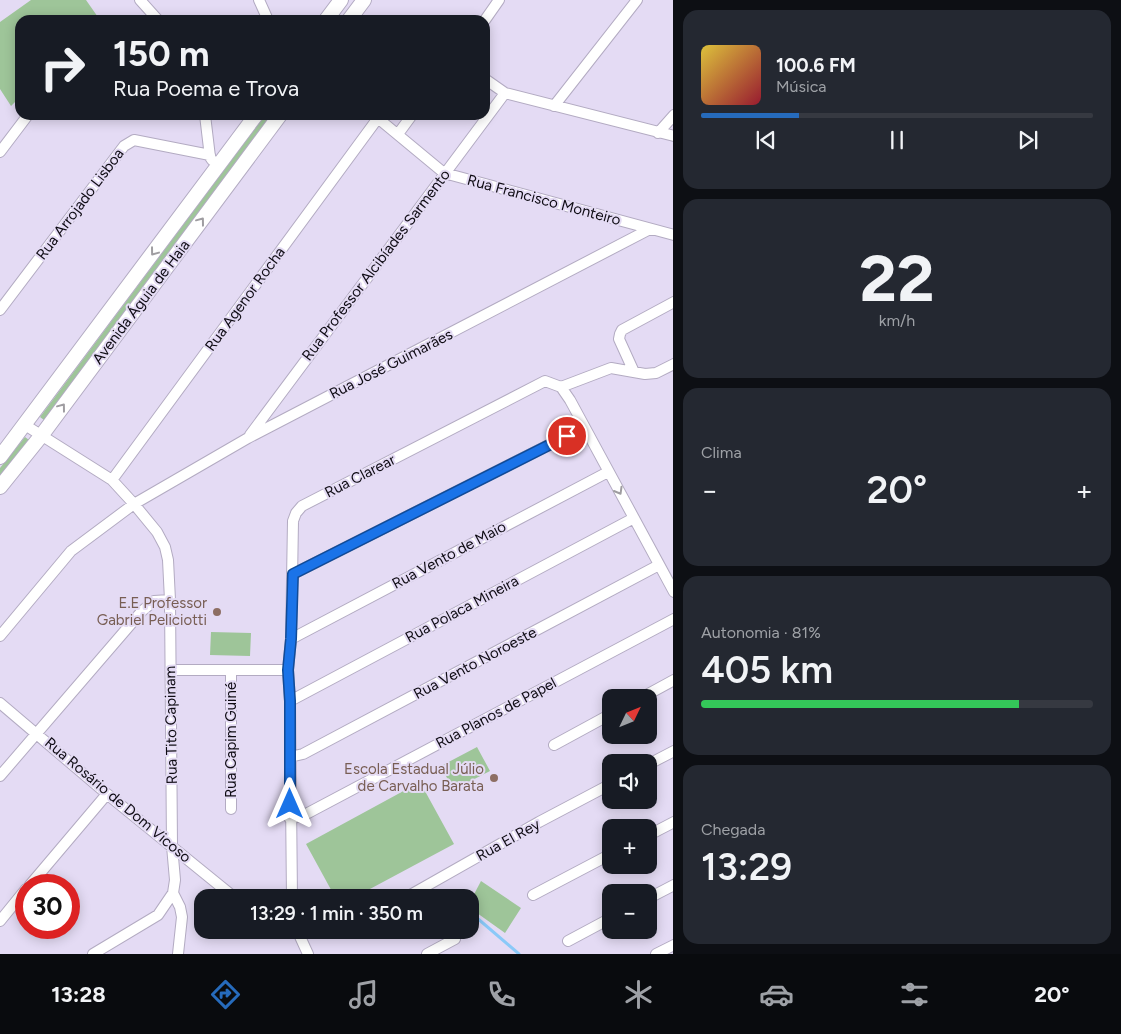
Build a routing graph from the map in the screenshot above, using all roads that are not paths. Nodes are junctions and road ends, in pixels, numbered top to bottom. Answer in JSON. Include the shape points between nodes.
{"nodes":[{"id":1,"x":140,"y":0,"type":"edge"},
{"id":2,"x":259,"y":0,"type":"edge"},
{"id":3,"x":341,"y":0,"type":"edge"},
{"id":4,"x":364,"y":0,"type":"edge"},
{"id":5,"x":499,"y":0,"type":"edge"},
{"id":6,"x":637,"y":0,"type":"edge"},
{"id":7,"x":154,"y":15,"type":"edge"},
{"id":8,"x":266,"y":15,"type":"edge"},
{"id":9,"x":330,"y":15,"type":"edge"},
{"id":10,"x":353,"y":15,"type":"edge"},
{"id":11,"x":488,"y":15,"type":"edge"},
{"id":12,"x":490,"y":82,"type":"edge"},
{"id":13,"x":505,"y":93,"type":"junction"},
{"id":14,"x":554,"y":106,"type":"junction"},
{"id":15,"x":490,"y":113,"type":"edge"},
{"id":16,"x":673,"y":116,"type":"edge"},
{"id":17,"x":24,"y":120,"type":"edge"},
{"id":18,"x":206,"y":120,"type":"edge"},
{"id":19,"x":252,"y":120,"type":"edge"},
{"id":20,"x":276,"y":120,"type":"edge"},
{"id":21,"x":373,"y":120,"type":"edge"},
{"id":22,"x":381,"y":120,"type":"edge"},
{"id":23,"x":408,"y":120,"type":"edge"},
{"id":24,"x":484,"y":120,"type":"edge"},
{"id":25,"x":658,"y":133,"type":"junction"},
{"id":26,"x":398,"y":134,"type":"junction"},
{"id":27,"x":673,"y":136,"type":"edge"},
{"id":28,"x":0,"y":152,"type":"edge"},
{"id":29,"x":210,"y":155,"type":"junction"},
{"id":30,"x":217,"y":167,"type":"junction"},
{"id":31,"x":444,"y":173,"type":"junction"},
{"id":32,"x":650,"y":228,"type":"junction"},
{"id":33,"x":673,"y":235,"type":"edge"},
{"id":34,"x":673,"y":303,"type":"edge"},
{"id":35,"x":0,"y":310,"type":"edge"},
{"id":36,"x":673,"y":364,"type":"edge"},
{"id":37,"x":634,"y":372,"type":"junction"},
{"id":38,"x":562,"y":387,"type":"junction"},
{"id":39,"x":25,"y":425,"type":"junction"},
{"id":40,"x":584,"y":427,"type":"junction"},
{"id":41,"x":41,"y":436,"type":"junction"},
{"id":42,"x":248,"y":438,"type":"junction"},
{"id":43,"x":0,"y":457,"type":"edge"},
{"id":44,"x":608,"y":472,"type":"junction"},
{"id":45,"x":112,"y":480,"type":"junction"},
{"id":46,"x":0,"y":487,"type":"edge"},
{"id":47,"x":134,"y":504,"type":"junction"},
{"id":48,"x":634,"y":518,"type":"junction"},
{"id":49,"x":659,"y":565,"type":"junction"},
{"id":50,"x":293,"y":574,"type":"junction"},
{"id":51,"x":673,"y":590,"type":"edge"},
{"id":52,"x":170,"y":600,"type":"junction"},
{"id":53,"x":673,"y":621,"type":"edge"},
{"id":54,"x":0,"y":636,"type":"edge"},
{"id":55,"x":291,"y":639,"type":"junction"},
{"id":56,"x":171,"y":670,"type":"junction"},
{"id":57,"x":231,"y":670,"type":"junction"},
{"id":58,"x":288,"y":670,"type":"junction"},
{"id":59,"x":673,"y":681,"type":"edge"},
{"id":60,"x":658,"y":689,"type":"edge"},
{"id":61,"x":290,"y":701,"type":"junction"},
{"id":62,"x":0,"y":703,"type":"edge"},
{"id":63,"x":602,"y":719,"type":"edge"},
{"id":64,"x":36,"y":732,"type":"junction"},
{"id":65,"x":554,"y":745,"type":"dead end"},
{"id":66,"x":673,"y":752,"type":"edge"},
{"id":67,"x":290,"y":758,"type":"junction"},
{"id":68,"x":657,"y":760,"type":"edge"},
{"id":69,"x":0,"y":776,"type":"edge"},
{"id":70,"x":602,"y":789,"type":"edge"},
{"id":71,"x":107,"y":794,"type":"junction"},
{"id":72,"x":231,"y":809,"type":"dead end"},
{"id":73,"x":290,"y":819,"type":"junction"},
{"id":74,"x":673,"y":823,"type":"edge"},
{"id":75,"x":657,"y":831,"type":"edge"},
{"id":76,"x":172,"y":846,"type":"junction"},
{"id":77,"x":602,"y":859,"type":"edge"},
{"id":78,"x":39,"y":874,"type":"edge"},
{"id":79,"x":673,"y":886,"type":"edge"},
{"id":80,"x":224,"y":889,"type":"edge"},
{"id":81,"x":292,"y":889,"type":"edge"},
{"id":82,"x":421,"y":889,"type":"edge"},
{"id":83,"x":173,"y":893,"type":"junction"},
{"id":84,"x":657,"y":894,"type":"edge"},
{"id":85,"x":533,"y":895,"type":"dead end"},
{"id":86,"x":15,"y":903,"type":"edge"},
{"id":87,"x":0,"y":921,"type":"edge"},
{"id":88,"x":602,"y":923,"type":"edge"},
{"id":89,"x":300,"y":939,"type":"edge"},
{"id":90,"x":455,"y":939,"type":"dead end"},
{"id":91,"x":568,"y":941,"type":"dead end"},
{"id":92,"x":673,"y":946,"type":"edge"},
{"id":93,"x":94,"y":954,"type":"edge"},
{"id":94,"x":178,"y":954,"type":"edge"},
{"id":95,"x":308,"y":954,"type":"edge"},
{"id":96,"x":427,"y":954,"type":"edge"},
{"id":97,"x":656,"y":954,"type":"edge"}],
"edges":[{"from":1,"to":7,"type":"street"},
{"from":2,"to":8,"type":"street"},
{"from":3,"to":9,"type":"main road"},
{"from":4,"to":10,"type":"main road"},
{"from":5,"to":11,"type":"street"},
{"from":6,"to":14,"type":"street"},
{"from":12,"to":13,"type":"street"},
{"from":13,"to":14,"type":"street"},
{"from":13,"to":15,"type":"street","name":"Rua Professor Alcibíades Sarmento"},
{"from":14,"to":25,"type":"street"},
{"from":16,"to":25,"type":"street"},
{"from":17,"to":28,"type":"street"},
{"from":18,"to":29,"type":"street"},
{"from":19,"to":30,"type":"main road","name":"Avenida Águia de Haia"},
{"from":41,"to":20,"type":"main road","name":"Avenida Águia de Haia","one_way":true},
{"from":21,"to":45,"type":"street","name":"Rua Agenor Rocha"},
{"from":22,"to":26,"type":"street","name":"Rua Francisco Monteiro"},
{"from":23,"to":26,"type":"street"},
{"from":24,"to":31,"type":"street","name":"Rua Professor Alcibíades Sarmento"},
{"from":25,"to":27,"type":"street"},
{"from":26,"to":31,"type":"street","name":"Rua Francisco Monteiro"},
{"from":29,"to":30,"type":"street"},
{"from":29,"to":35,"type":"street","name":"Rua Arrojado Lisboa","via":[[134,140],[128,142]]},
{"from":30,"to":39,"type":"main road","name":"Avenida Águia de Haia","one_way":true},
{"from":31,"to":32,"type":"street","name":"Rua Francisco Monteiro"},
{"from":31,"to":42,"type":"street","name":"Rua Professor Alcibíades Sarmento"},
{"from":32,"to":33,"type":"street","name":"Rua Francisco Monteiro"},
{"from":32,"to":42,"type":"street","name":"Rua José Guimarães"},
{"from":34,"to":37,"type":"street","via":[[622,330],[619,339]]},
{"from":36,"to":37,"type":"street","via":[[656,373]]},
{"from":37,"to":38,"type":"street","via":[[611,368]]},
{"from":38,"to":40,"type":"street"},
{"from":38,"to":50,"type":"street","name":"Rua Clarear","via":[[545,381],[302,506],[293,522]]},
{"from":39,"to":41,"type":"street","name":"Rua Tito Capinam"},
{"from":39,"to":43,"type":"main road","name":"Avenida Águia de Haia"},
{"from":40,"to":44,"type":"street"},
{"from":40,"to":50,"type":"street"},
{"from":41,"to":45,"type":"street","name":"Rua Tito Capinam"},
{"from":41,"to":46,"type":"main road","name":"Avenida Águia de Haia"},
{"from":42,"to":47,"type":"street","name":"Rua José Guimarães"},
{"from":44,"to":48,"type":"street","one_way":true},
{"from":44,"to":55,"type":"street","name":"Rua Vento de Maio"},
{"from":45,"to":47,"type":"street","name":"Rua Tito Capinam"},
{"from":47,"to":52,"type":"street","name":"Rua Tito Capinam","via":[[165,546]]},
{"from":47,"to":54,"type":"street","name":"Rua José Guimarães","via":[[71,551]]},
{"from":48,"to":49,"type":"street"},
{"from":48,"to":61,"type":"street","name":"Rua Polaca Mineira"},
{"from":49,"to":51,"type":"street"},
{"from":49,"to":67,"type":"street","name":"Rua Vento Noroeste"},
{"from":50,"to":55,"type":"street","name":"Rua Clarear"},
{"from":52,"to":56,"type":"street","name":"Rua Tito Capinam"},
{"from":52,"to":64,"type":"street","via":[[154,601],[142,610]]},
{"from":53,"to":73,"type":"street","name":"Rua Planos de Papel","via":[[308,813]]},
{"from":55,"to":58,"type":"street","name":"Rua Clarear"},
{"from":56,"to":57,"type":"street"},
{"from":56,"to":76,"type":"street","name":"Rua Tito Capinam"},
{"from":57,"to":58,"type":"street"},
{"from":57,"to":72,"type":"street","name":"Rua Capim Guiné"},
{"from":58,"to":61,"type":"street","name":"Rua Clarear"},
{"from":59,"to":60,"type":"street"},
{"from":61,"to":67,"type":"street","name":"Rua Clarear"},
{"from":62,"to":64,"type":"street","name":"Rua Rosário de Dom Vicoso"},
{"from":63,"to":65,"type":"street"},
{"from":64,"to":69,"type":"street"},
{"from":64,"to":71,"type":"street","name":"Rua Rosário de Dom Vicoso"},
{"from":66,"to":68,"type":"street"},
{"from":67,"to":73,"type":"street","name":"Rua Clarear"},
{"from":70,"to":82,"type":"street","name":"Rua El Rey"},
{"from":71,"to":76,"type":"street","name":"Rua Rosário de Dom Vicoso"},
{"from":71,"to":78,"type":"street"},
{"from":73,"to":81,"type":"street","name":"Rua Clarear"},
{"from":74,"to":75,"type":"street"},
{"from":76,"to":80,"type":"street","name":"Rua Rosário de Dom Vicoso"},
{"from":76,"to":83,"type":"street","name":"Rua Tito Capinam"},
{"from":77,"to":85,"type":"street"},
{"from":79,"to":84,"type":"street"},
{"from":83,"to":93,"type":"street","via":[[158,915]]},
{"from":83,"to":94,"type":"street","name":"Rua Tito Capinam","via":[[182,917]]},
{"from":86,"to":87,"type":"street"},
{"from":88,"to":91,"type":"street"},
{"from":89,"to":95,"type":"street"},
{"from":90,"to":96,"type":"street"},
{"from":92,"to":97,"type":"street"}]}
